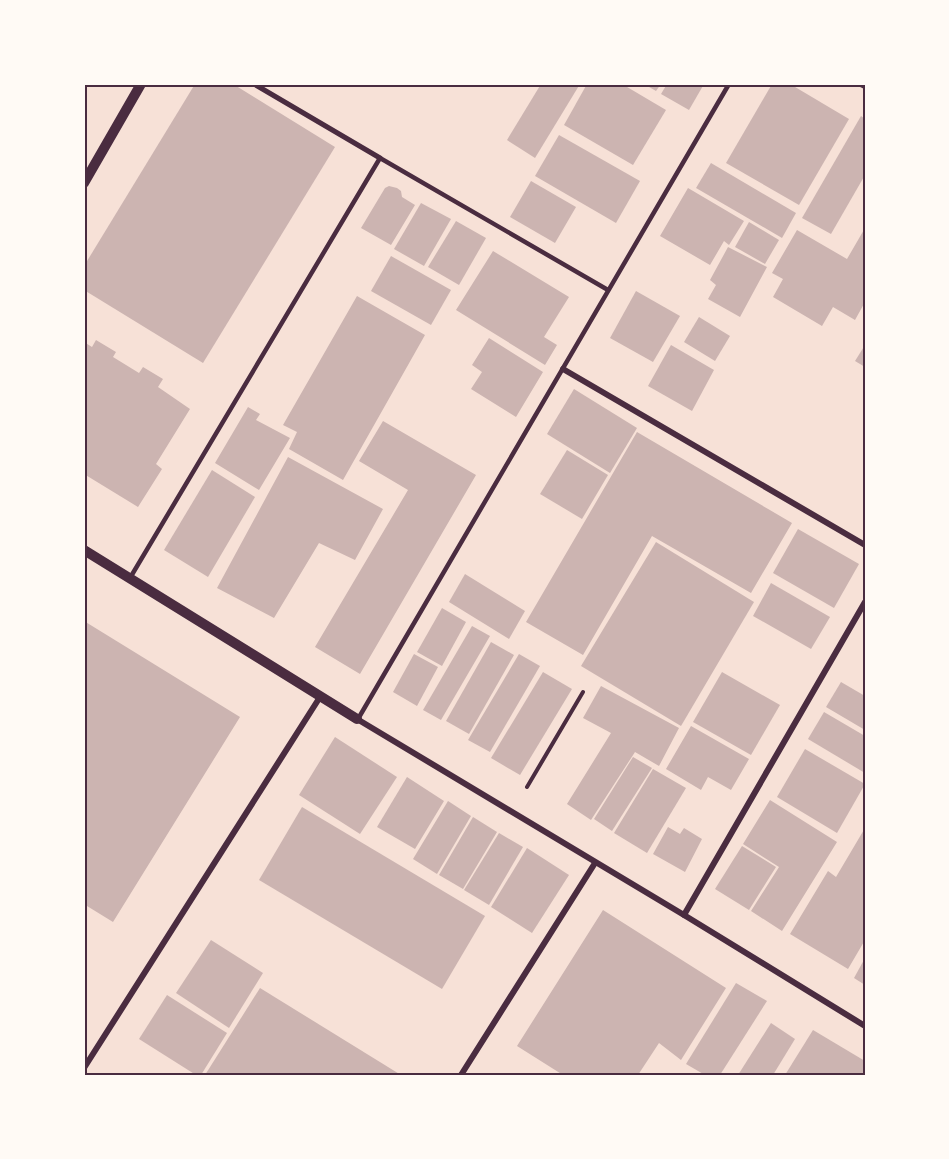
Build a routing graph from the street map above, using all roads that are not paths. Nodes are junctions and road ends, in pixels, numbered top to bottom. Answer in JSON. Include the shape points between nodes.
{"nodes":[{"id":1,"x":141,"y":84,"type":"edge"},
{"id":2,"x":254,"y":84,"type":"edge"},
{"id":3,"x":729,"y":84,"type":"edge"},
{"id":4,"x":381,"y":158,"type":"junction"},
{"id":5,"x":84,"y":183,"type":"edge"},
{"id":6,"x":608,"y":290,"type":"junction"},
{"id":7,"x":563,"y":369,"type":"junction"},
{"id":8,"x":865,"y":545,"type":"edge"},
{"id":9,"x":84,"y":550,"type":"edge"},
{"id":10,"x":130,"y":579,"type":"junction"},
{"id":11,"x":865,"y":602,"type":"edge"},
{"id":12,"x":320,"y":697,"type":"junction"},
{"id":13,"x":357,"y":719,"type":"junction"},
{"id":14,"x":595,"y":863,"type":"junction"},
{"id":15,"x":684,"y":915,"type":"junction"},
{"id":16,"x":865,"y":1026,"type":"edge"},
{"id":17,"x":84,"y":1068,"type":"edge"},
{"id":18,"x":461,"y":1075,"type":"edge"}],
"edges":[{"from":1,"to":5,"type":"street"},
{"from":2,"to":4,"type":"street"},
{"from":3,"to":6,"type":"lane"},
{"from":4,"to":6,"type":"lane"},
{"from":4,"to":10,"type":"lane"},
{"from":6,"to":7,"type":"lane"},
{"from":7,"to":8,"type":"street"},
{"from":7,"to":13,"type":"lane"},
{"from":9,"to":10,"type":"street"},
{"from":10,"to":12,"type":"street"},
{"from":11,"to":15,"type":"street"},
{"from":12,"to":13,"type":"street"},
{"from":12,"to":17,"type":"street"},
{"from":13,"to":14,"type":"street"},
{"from":14,"to":15,"type":"street"},
{"from":14,"to":18,"type":"street"},
{"from":15,"to":16,"type":"street"}]}
